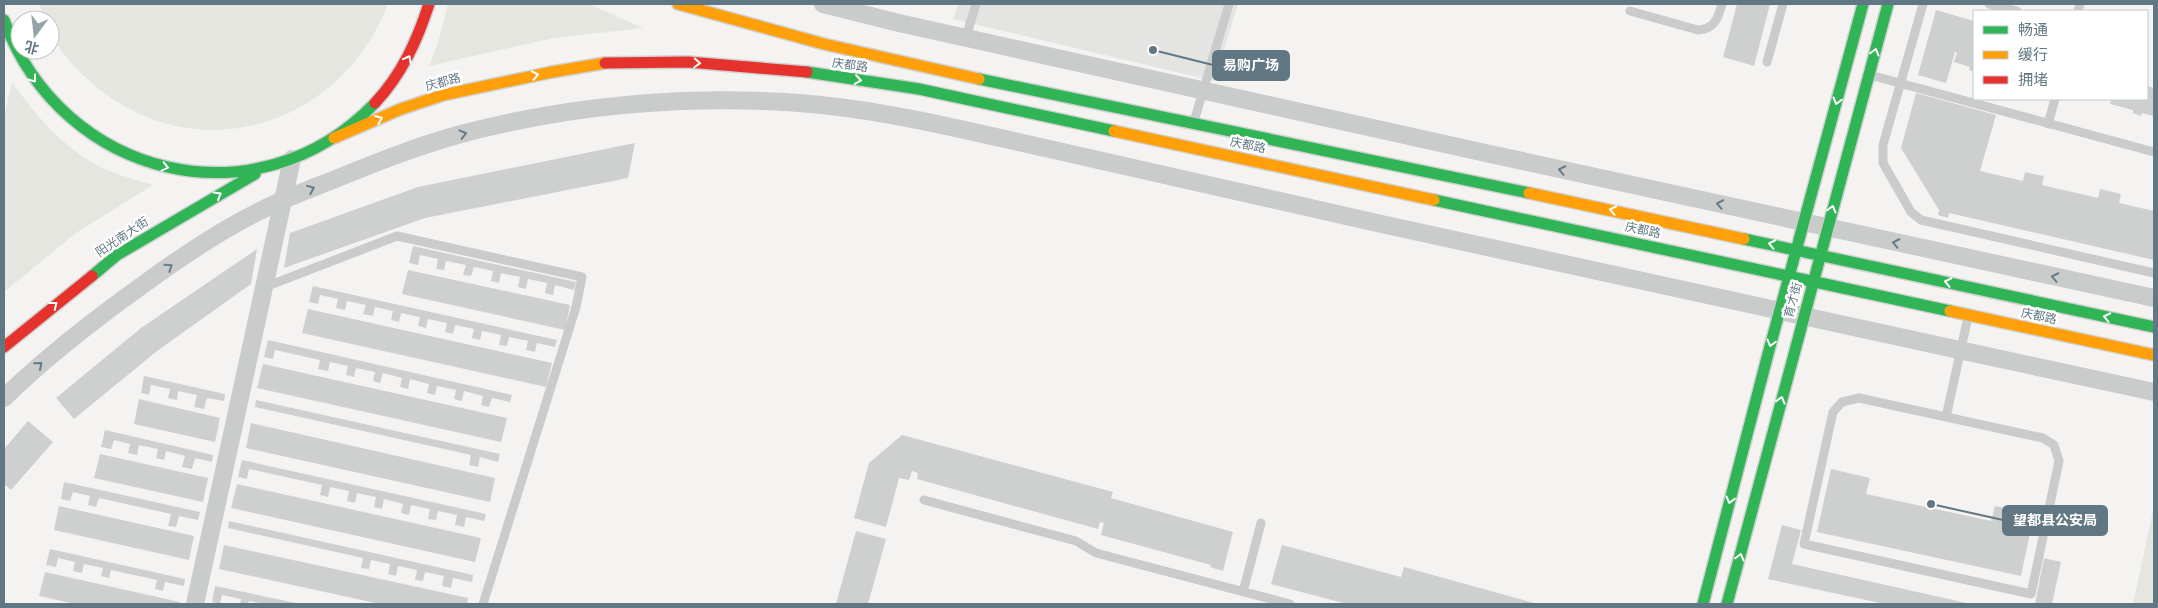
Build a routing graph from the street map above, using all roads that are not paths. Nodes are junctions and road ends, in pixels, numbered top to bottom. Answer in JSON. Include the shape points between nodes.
{"nodes":[{"id":1,"x":429,"y":4,"type":"edge"},
{"id":2,"x":678,"y":4,"type":"edge"},
{"id":3,"x":823,"y":4,"type":"edge"},
{"id":4,"x":976,"y":4,"type":"edge"},
{"id":5,"x":1229,"y":4,"type":"edge"},
{"id":6,"x":1722,"y":4,"type":"edge"},
{"id":7,"x":1783,"y":4,"type":"edge"},
{"id":8,"x":1863,"y":4,"type":"edge"},
{"id":9,"x":1888,"y":4,"type":"edge"},
{"id":10,"x":1923,"y":4,"type":"edge"},
{"id":11,"x":1989,"y":4,"type":"edge"},
{"id":12,"x":2013,"y":10,"type":"edge"},
{"id":13,"x":1630,"y":11,"type":"dead end"},
{"id":14,"x":4,"y":20,"type":"edge"},
{"id":15,"x":966,"y":37,"type":"junction"},
{"id":16,"x":1767,"y":62,"type":"dead end"},
{"id":17,"x":1869,"y":75,"type":"junction"},
{"id":18,"x":1901,"y":84,"type":"junction"},
{"id":19,"x":1203,"y":90,"type":"junction"},
{"id":20,"x":2055,"y":100,"type":"edge"},
{"id":21,"x":1194,"y":122,"type":"junction"},
{"id":22,"x":2048,"y":124,"type":"junction"},
{"id":23,"x":334,"y":138,"type":"junction"},
{"id":24,"x":2154,"y":152,"type":"edge"},
{"id":25,"x":292,"y":159,"type":"junction"},
{"id":26,"x":267,"y":167,"type":"junction"},
{"id":27,"x":284,"y":201,"type":"junction"},
{"id":28,"x":1804,"y":223,"type":"junction"},
{"id":29,"x":1827,"y":228,"type":"junction"},
{"id":30,"x":1796,"y":250,"type":"junction"},
{"id":31,"x":1820,"y":254,"type":"junction"},
{"id":32,"x":2154,"y":273,"type":"edge"},
{"id":33,"x":1789,"y":276,"type":"junction"},
{"id":34,"x":1812,"y":281,"type":"junction"},
{"id":35,"x":265,"y":287,"type":"junction"},
{"id":36,"x":2154,"y":298,"type":"edge"},
{"id":37,"x":1780,"y":311,"type":"junction"},
{"id":38,"x":1969,"y":315,"type":"junction"},
{"id":39,"x":1803,"y":316,"type":"junction"},
{"id":40,"x":2154,"y":327,"type":"edge"},
{"id":41,"x":4,"y":348,"type":"edge"},
{"id":42,"x":1961,"y":350,"type":"junction"},
{"id":43,"x":2154,"y":355,"type":"edge"},
{"id":44,"x":2154,"y":392,"type":"edge"},
{"id":45,"x":4,"y":398,"type":"edge"},
{"id":46,"x":1946,"y":417,"type":"junction"},
{"id":47,"x":924,"y":500,"type":"dead end"},
{"id":48,"x":1260,"y":523,"type":"dead end"},
{"id":49,"x":1242,"y":592,"type":"junction"},
{"id":50,"x":195,"y":604,"type":"edge"},
{"id":51,"x":483,"y":604,"type":"edge"},
{"id":52,"x":1290,"y":604,"type":"edge"},
{"id":53,"x":1703,"y":604,"type":"edge"},
{"id":54,"x":1727,"y":604,"type":"edge"}],
"edges":[{"from":23,"to":1,"type":"main road","one_way":true,"via":[[372,107],[388,89],[414,47]]},
{"from":2,"to":21,"type":"main road","name":"庆都路","via":[[757,28]]},
{"from":3,"to":15,"type":"street"},
{"from":4,"to":15,"type":"lane"},
{"from":5,"to":19,"type":"lane"},
{"from":6,"to":13,"type":"lane","via":[[1713,26],[1698,30]]},
{"from":7,"to":16,"type":"lane"},
{"from":8,"to":28,"type":"main road","name":"育才街","one_way":true},
{"from":17,"to":9,"type":"main road","name":"育才街","one_way":true},
{"from":10,"to":18,"type":"lane"},
{"from":11,"to":12,"type":"lane"},
{"from":14,"to":26,"type":"main road","one_way":true,"via":[[17,53],[45,95],[68,118],[123,154],[170,169],[219,173]]},
{"from":15,"to":19,"type":"street"},
{"from":17,"to":18,"type":"lane"},
{"from":29,"to":17,"type":"main road","name":"育才街","one_way":true},
{"from":18,"to":22,"type":"lane"},
{"from":18,"to":32,"type":"lane","via":[[1883,145],[1883,162],[1911,212],[1921,220]]},
{"from":19,"to":21,"type":"lane"},
{"from":28,"to":19,"type":"street","one_way":true},
{"from":20,"to":22,"type":"lane"},
{"from":30,"to":21,"type":"main road","name":"庆都路","one_way":true},
{"from":22,"to":24,"type":"lane"},
{"from":23,"to":25,"type":"main road"},
{"from":23,"to":33,"type":"main road","name":"庆都路","one_way":true,"via":[[443,95],[578,67],[674,62],[744,66],[919,89]]},
{"from":25,"to":26,"type":"main road"},
{"from":25,"to":27,"type":"street"},
{"from":41,"to":26,"type":"main road","name":"阳光南大街","one_way":true,"via":[[117,255]]},
{"from":27,"to":35,"type":"street"},
{"from":27,"to":37,"type":"street","one_way":true,"via":[[428,144],[576,111],[660,102],[800,103],[994,137]]},
{"from":45,"to":27,"type":"street","one_way":true,"via":[[62,345],[153,277],[215,236]]},
{"from":28,"to":29,"type":"street"},
{"from":28,"to":30,"type":"main road","name":"育才街"},
{"from":29,"to":31,"type":"main road","name":"育才街"},
{"from":36,"to":29,"type":"street","one_way":true},
{"from":30,"to":31,"type":"main road","name":"庆都路"},
{"from":30,"to":33,"type":"main road","name":"育才街"},
{"from":31,"to":34,"type":"main road","name":"育才街"},
{"from":40,"to":31,"type":"main road","name":"庆都路","one_way":true},
{"from":33,"to":34,"type":"main road","name":"庆都路"},
{"from":33,"to":37,"type":"main road","name":"育才街"},
{"from":34,"to":38,"type":"main road","name":"庆都路"},
{"from":34,"to":39,"type":"main road","name":"育才街"},
{"from":35,"to":50,"type":"street"},
{"from":35,"to":51,"type":"lane","via":[[397,236],[582,277],[576,307]]},
{"from":37,"to":39,"type":"street"},
{"from":37,"to":53,"type":"main road","name":"育才街","one_way":true},
{"from":38,"to":42,"type":"lane"},
{"from":38,"to":43,"type":"main road","name":"庆都路"},
{"from":39,"to":42,"type":"street"},
{"from":54,"to":39,"type":"main road","name":"育才街","one_way":true},
{"from":42,"to":44,"type":"street"},
{"from":42,"to":46,"type":"lane"},
{"from":46,"to":46,"type":"lane","via":[[2043,438],[2054,445],[2059,461],[2031,594],[1804,544],[1833,412],[1842,402],[1858,398]]},
{"from":47,"to":49,"type":"lane","via":[[1076,540],[1096,553]]},
{"from":48,"to":49,"type":"lane"},
{"from":49,"to":52,"type":"lane"}]}
